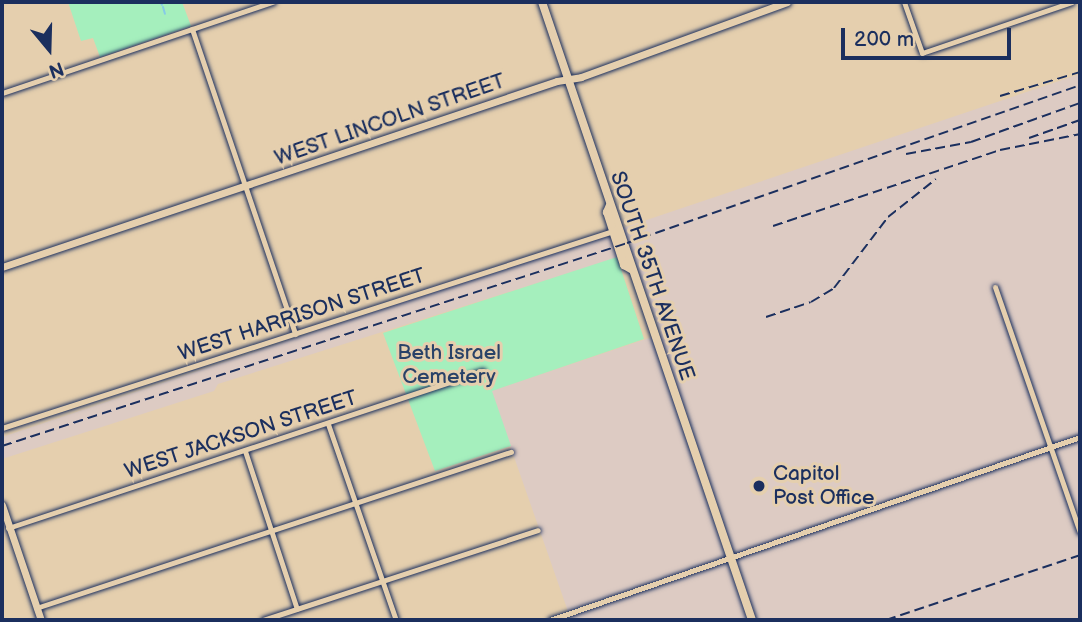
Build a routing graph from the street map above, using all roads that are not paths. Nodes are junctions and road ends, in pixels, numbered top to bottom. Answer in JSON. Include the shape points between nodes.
{"nodes":[{"id":1,"x":273,"y":2,"type":"edge"},
{"id":2,"x":542,"y":2,"type":"edge"},
{"id":3,"x":787,"y":2,"type":"edge"},
{"id":4,"x":904,"y":2,"type":"edge"},
{"id":5,"x":1072,"y":2,"type":"edge"},
{"id":6,"x":191,"y":29,"type":"junction"},
{"id":7,"x":569,"y":79,"type":"junction"},
{"id":8,"x":2,"y":93,"type":"edge"},
{"id":9,"x":247,"y":187,"type":"junction"},
{"id":10,"x":610,"y":205,"type":"junction"},
{"id":11,"x":613,"y":231,"type":"junction"},
{"id":12,"x":2,"y":267,"type":"edge"},
{"id":13,"x":631,"y":269,"type":"junction"},
{"id":14,"x":995,"y":287,"type":"dead end"},
{"id":15,"x":295,"y":334,"type":"junction"},
{"id":16,"x":483,"y":371,"type":"dead end"},
{"id":17,"x":328,"y":424,"type":"junction"},
{"id":18,"x":2,"y":428,"type":"edge"},
{"id":19,"x":1080,"y":437,"type":"edge"},
{"id":20,"x":1051,"y":447,"type":"junction"},
{"id":21,"x":245,"y":451,"type":"junction"},
{"id":22,"x":511,"y":452,"type":"dead end"},
{"id":23,"x":354,"y":503,"type":"junction"},
{"id":24,"x":2,"y":505,"type":"edge"},
{"id":25,"x":8,"y":528,"type":"junction"},
{"id":26,"x":271,"y":530,"type":"junction"},
{"id":27,"x":538,"y":530,"type":"dead end"},
{"id":28,"x":1080,"y":532,"type":"edge"},
{"id":29,"x":731,"y":560,"type":"junction"},
{"id":30,"x":383,"y":581,"type":"junction"},
{"id":31,"x":36,"y":608,"type":"junction"},
{"id":32,"x":297,"y":609,"type":"junction"},
{"id":33,"x":41,"y":620,"type":"edge"},
{"id":34,"x":263,"y":620,"type":"edge"},
{"id":35,"x":396,"y":620,"type":"edge"},
{"id":36,"x":550,"y":620,"type":"edge"},
{"id":37,"x":752,"y":620,"type":"edge"}],
"edges":[{"from":1,"to":6,"type":"street"},
{"from":2,"to":7,"type":"main road","name":"SOUTH 35TH AVENUE"},
{"from":3,"to":7,"type":"street","name":"WEST LINCOLN STREET"},
{"from":4,"to":5,"type":"street","via":[[922,53]]},
{"from":6,"to":8,"type":"street"},
{"from":6,"to":9,"type":"street"},
{"from":7,"to":9,"type":"street","name":"WEST LINCOLN STREET"},
{"from":7,"to":10,"type":"main road","name":"SOUTH 35TH AVENUE"},
{"from":9,"to":12,"type":"street","name":"WEST LINCOLN STREET"},
{"from":9,"to":15,"type":"street"},
{"from":10,"to":11,"type":"main road","via":[[607,212]]},
{"from":10,"to":13,"type":"main road","name":"SOUTH 35TH AVENUE","via":[[616,210],[633,262]]},
{"from":11,"to":13,"type":"main road","via":[[624,265]]},
{"from":11,"to":15,"type":"street","name":"WEST HARRISON STREET"},
{"from":13,"to":29,"type":"main road","name":"SOUTH 35TH AVENUE"},
{"from":14,"to":20,"type":"street"},
{"from":15,"to":18,"type":"street","name":"WEST HARRISON STREET"},
{"from":16,"to":17,"type":"street","name":"WEST JACKSON STREET"},
{"from":17,"to":21,"type":"street","name":"WEST JACKSON STREET"},
{"from":17,"to":23,"type":"street"},
{"from":19,"to":20,"type":"street"},
{"from":20,"to":28,"type":"street"},
{"from":20,"to":29,"type":"street"},
{"from":21,"to":25,"type":"street","name":"WEST JACKSON STREET"},
{"from":21,"to":26,"type":"street"},
{"from":22,"to":23,"type":"street"},
{"from":23,"to":26,"type":"street"},
{"from":23,"to":30,"type":"street"},
{"from":24,"to":25,"type":"street"},
{"from":25,"to":31,"type":"street"},
{"from":26,"to":31,"type":"street"},
{"from":26,"to":32,"type":"street"},
{"from":27,"to":30,"type":"street"},
{"from":29,"to":36,"type":"street"},
{"from":29,"to":37,"type":"main road","name":"SOUTH 35TH AVENUE"},
{"from":30,"to":32,"type":"street"},
{"from":30,"to":35,"type":"street"},
{"from":31,"to":33,"type":"street"},
{"from":32,"to":34,"type":"street"}]}
